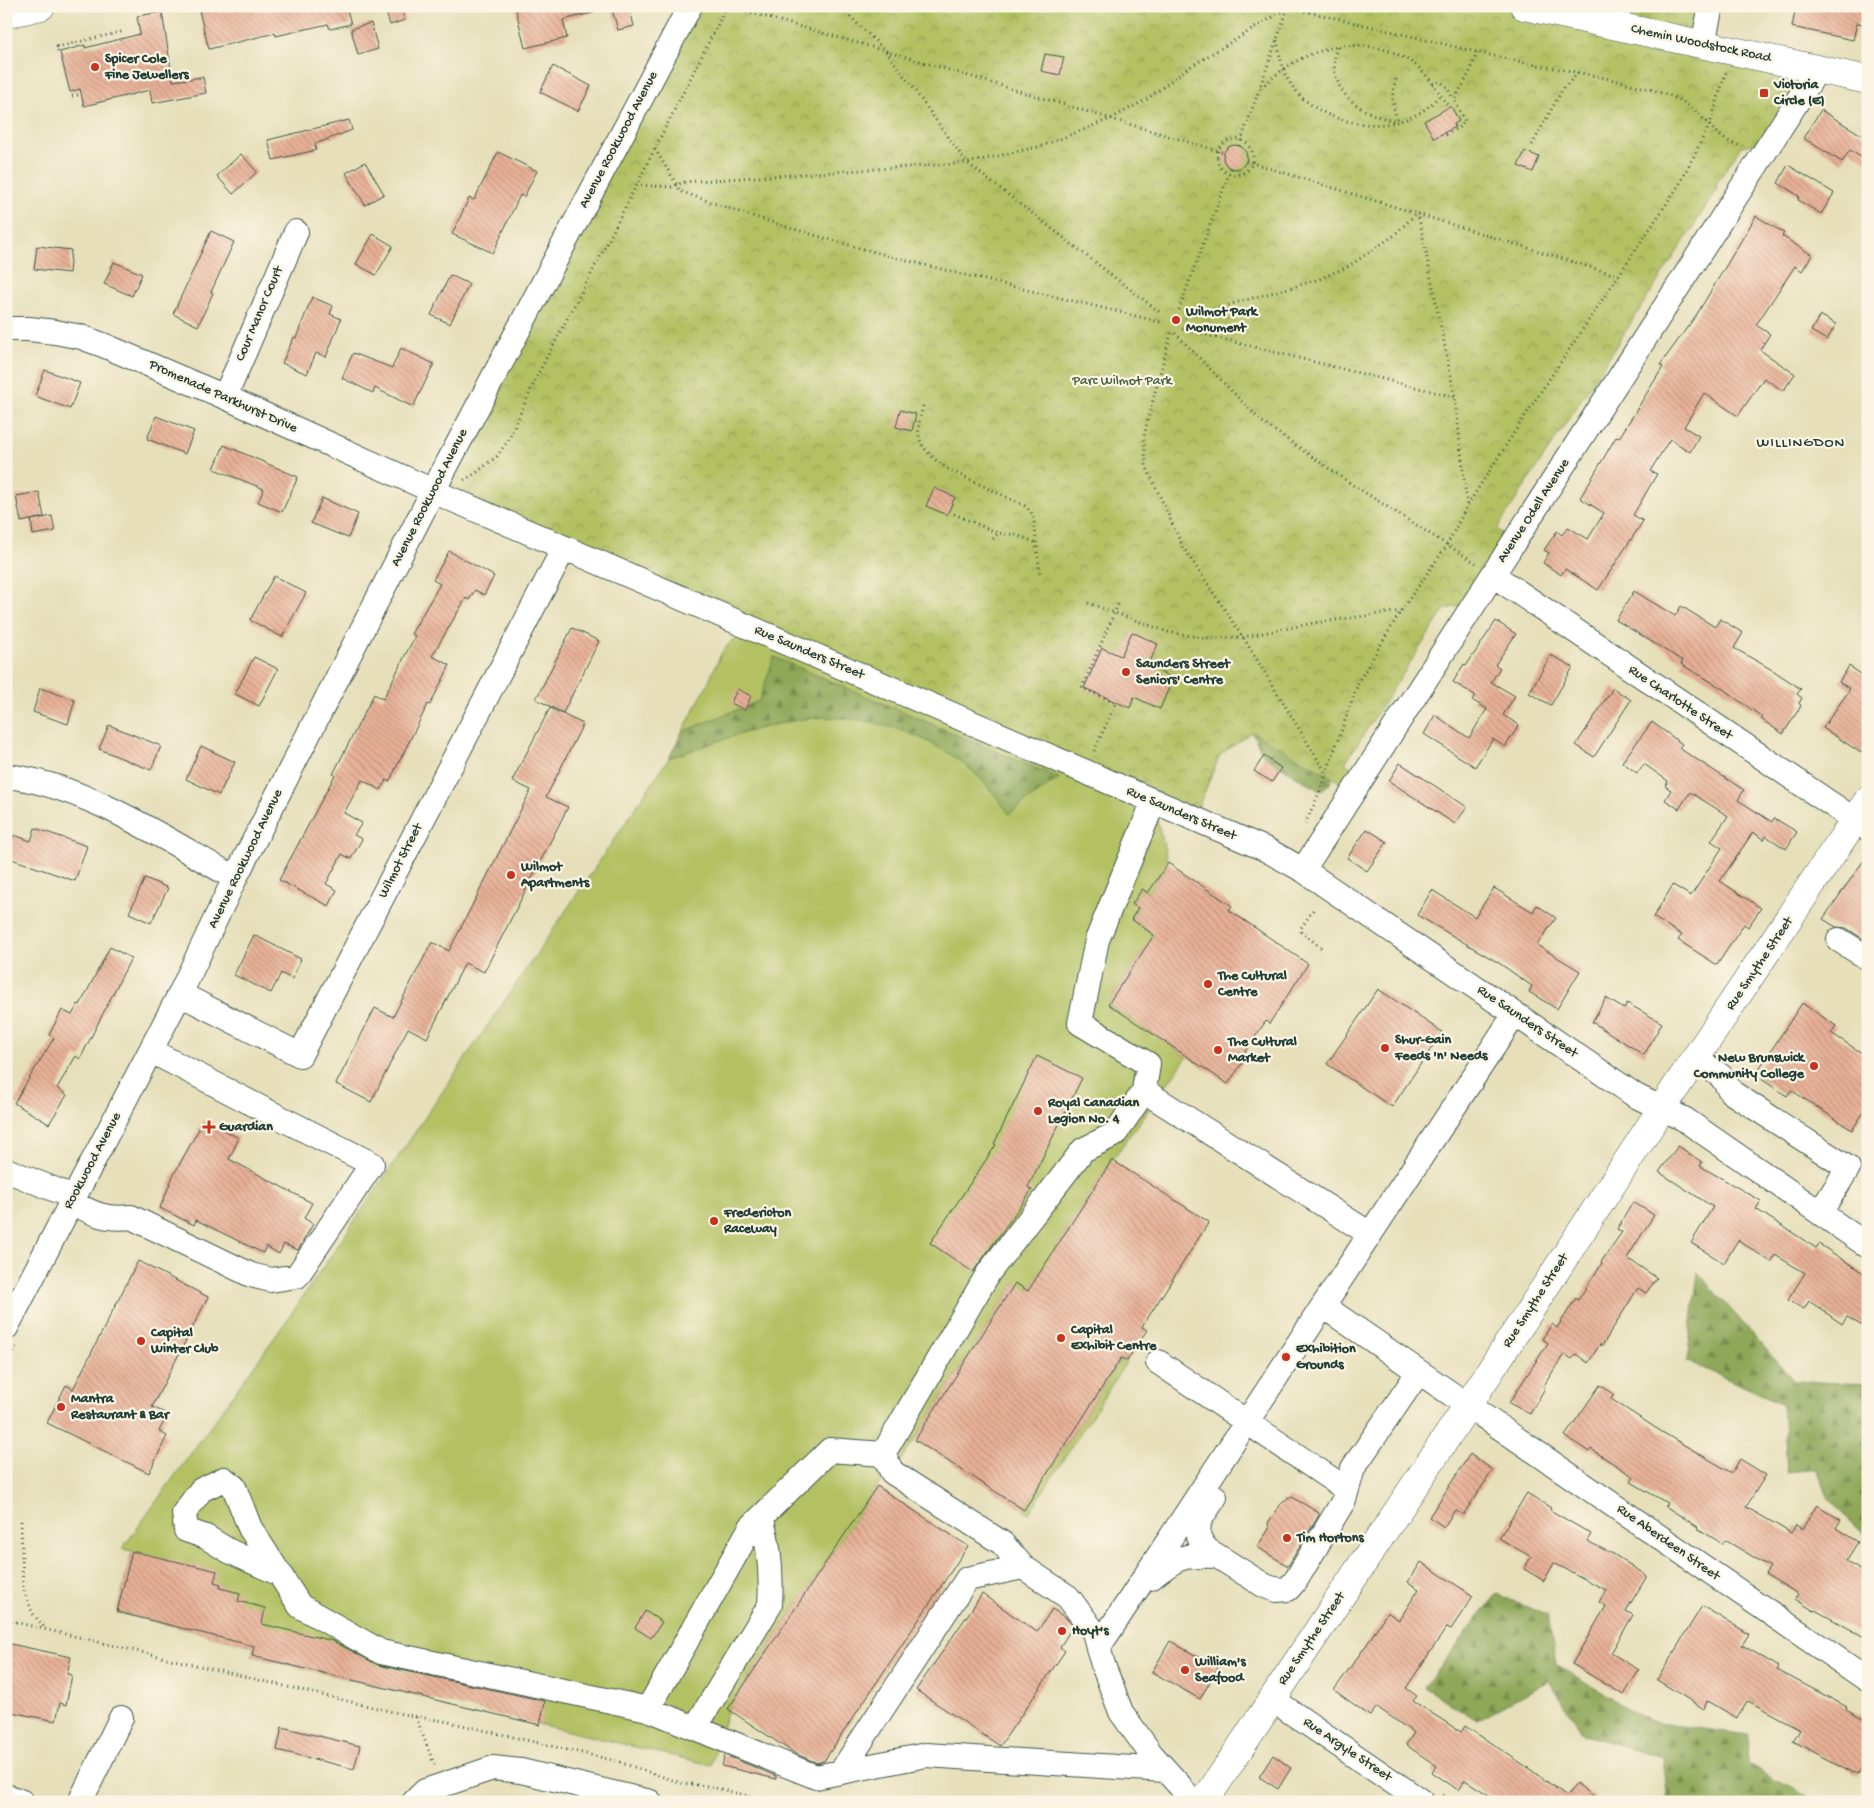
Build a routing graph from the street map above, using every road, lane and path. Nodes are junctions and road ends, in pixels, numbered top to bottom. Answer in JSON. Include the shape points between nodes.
{"nodes":[{"id":1,"x":40,"y":6,"type":"edge"},
{"id":2,"x":690,"y":6,"type":"edge"},
{"id":3,"x":727,"y":6,"type":"edge"},
{"id":4,"x":839,"y":6,"type":"edge"},
{"id":5,"x":1280,"y":6,"type":"edge"},
{"id":6,"x":1524,"y":6,"type":"edge"},
{"id":7,"x":1711,"y":6,"type":"edge"},
{"id":8,"x":1288,"y":8,"type":"junction"},
{"id":9,"x":6,"y":14,"type":"edge"},
{"id":10,"x":125,"y":31,"type":"dead end"},
{"id":11,"x":1277,"y":40,"type":"junction"},
{"id":12,"x":1703,"y":44,"type":"junction"},
{"id":13,"x":1337,"y":47,"type":"junction"},
{"id":14,"x":886,"y":51,"type":"junction"},
{"id":15,"x":1478,"y":51,"type":"junction"},
{"id":16,"x":58,"y":52,"type":"dead end"},
{"id":17,"x":1727,"y":68,"type":"dead end"},
{"id":18,"x":1283,"y":69,"type":"junction"},
{"id":19,"x":1818,"y":69,"type":"junction"},
{"id":20,"x":1578,"y":73,"type":"junction"},
{"id":21,"x":1396,"y":79,"type":"dead end"},
{"id":22,"x":1868,"y":80,"type":"edge"},
{"id":23,"x":1433,"y":84,"type":"junction"},
{"id":24,"x":1261,"y":88,"type":"junction"},
{"id":25,"x":81,"y":94,"type":"dead end"},
{"id":26,"x":1440,"y":94,"type":"junction"},
{"id":27,"x":72,"y":96,"type":"dead end"},
{"id":28,"x":1454,"y":100,"type":"junction"},
{"id":29,"x":1449,"y":108,"type":"dead end"},
{"id":30,"x":1110,"y":119,"type":"junction"},
{"id":31,"x":1398,"y":121,"type":"junction"},
{"id":32,"x":1710,"y":124,"type":"junction"},
{"id":33,"x":1443,"y":133,"type":"dead end"},
{"id":34,"x":1241,"y":140,"type":"junction"},
{"id":35,"x":1532,"y":145,"type":"dead end"},
{"id":36,"x":1239,"y":146,"type":"dead end"},
{"id":37,"x":1769,"y":146,"type":"junction"},
{"id":38,"x":655,"y":148,"type":"junction"},
{"id":39,"x":1218,"y":151,"type":"junction"},
{"id":40,"x":1225,"y":153,"type":"dead end"},
{"id":41,"x":1246,"y":161,"type":"dead end"},
{"id":42,"x":967,"y":163,"type":"junction"},
{"id":43,"x":1253,"y":163,"type":"junction"},
{"id":44,"x":1231,"y":168,"type":"dead end"},
{"id":45,"x":1229,"y":174,"type":"junction"},
{"id":46,"x":636,"y":185,"type":"junction"},
{"id":47,"x":677,"y":185,"type":"junction"},
{"id":48,"x":1418,"y":213,"type":"junction"},
{"id":49,"x":296,"y":232,"type":"dead end"},
{"id":50,"x":1619,"y":276,"type":"junction"},
{"id":51,"x":1179,"y":310,"type":"dead end"},
{"id":52,"x":1162,"y":314,"type":"dead end"},
{"id":53,"x":1185,"y":317,"type":"dead end"},
{"id":54,"x":1160,"y":322,"type":"dead end"},
{"id":55,"x":6,"y":329,"type":"edge"},
{"id":56,"x":1182,"y":329,"type":"dead end"},
{"id":57,"x":225,"y":397,"type":"junction"},
{"id":58,"x":1454,"y":397,"type":"junction"},
{"id":59,"x":923,"y":406,"type":"dead end"},
{"id":60,"x":464,"y":479,"type":"dead end"},
{"id":61,"x":434,"y":491,"type":"junction"},
{"id":62,"x":1467,"y":506,"type":"junction"},
{"id":63,"x":954,"y":514,"type":"dead end"},
{"id":64,"x":998,"y":533,"type":"junction"},
{"id":65,"x":993,"y":539,"type":"dead end"},
{"id":66,"x":1037,"y":543,"type":"junction"},
{"id":67,"x":1447,"y":546,"type":"junction"},
{"id":68,"x":564,"y":548,"type":"junction"},
{"id":69,"x":1485,"y":570,"type":"junction"},
{"id":70,"x":1040,"y":575,"type":"dead end"},
{"id":71,"x":1119,"y":602,"type":"dead end"},
{"id":72,"x":1088,"y":603,"type":"dead end"},
{"id":73,"x":1402,"y":611,"type":"junction"},
{"id":74,"x":1114,"y":613,"type":"junction"},
{"id":75,"x":1242,"y":637,"type":"junction"},
{"id":76,"x":1094,"y":751,"type":"dead end"},
{"id":77,"x":1326,"y":773,"type":"junction"},
{"id":78,"x":6,"y":776,"type":"edge"},
{"id":79,"x":1154,"y":803,"type":"junction"},
{"id":80,"x":1864,"y":817,"type":"edge"},
{"id":81,"x":1305,"y":825,"type":"dead end"},
{"id":82,"x":1303,"y":870,"type":"junction"},
{"id":83,"x":235,"y":878,"type":"junction"},
{"id":84,"x":1313,"y":910,"type":"dead end"},
{"id":85,"x":1839,"y":940,"type":"dead end"},
{"id":86,"x":1323,"y":949,"type":"dead end"},
{"id":87,"x":1868,"y":958,"type":"edge"},
{"id":88,"x":180,"y":994,"type":"junction"},
{"id":89,"x":1515,"y":1014,"type":"junction"},
{"id":90,"x":151,"y":1051,"type":"junction"},
{"id":91,"x":1696,"y":1058,"type":"junction"},
{"id":92,"x":1144,"y":1091,"type":"junction"},
{"id":93,"x":1662,"y":1108,"type":"junction"},
{"id":94,"x":6,"y":1170,"type":"edge"},
{"id":95,"x":72,"y":1200,"type":"junction"},
{"id":96,"x":1820,"y":1213,"type":"junction"},
{"id":97,"x":1370,"y":1234,"type":"junction"},
{"id":98,"x":1868,"y":1246,"type":"edge"},
{"id":99,"x":1323,"y":1306,"type":"junction"},
{"id":100,"x":6,"y":1328,"type":"edge"},
{"id":101,"x":1158,"y":1362,"type":"dead end"},
{"id":102,"x":1418,"y":1373,"type":"junction"},
{"id":103,"x":1468,"y":1405,"type":"junction"},
{"id":104,"x":1247,"y":1422,"type":"junction"},
{"id":105,"x":882,"y":1454,"type":"junction"},
{"id":106,"x":1346,"y":1489,"type":"junction"},
{"id":107,"x":760,"y":1518,"type":"junction"},
{"id":108,"x":20,"y":1522,"type":"dead end"},
{"id":109,"x":1217,"y":1556,"type":"junction"},
{"id":110,"x":1023,"y":1567,"type":"junction"},
{"id":111,"x":280,"y":1574,"type":"dead end"},
{"id":112,"x":1137,"y":1590,"type":"junction"},
{"id":113,"x":6,"y":1620,"type":"edge"},
{"id":114,"x":46,"y":1630,"type":"junction"},
{"id":115,"x":1098,"y":1648,"type":"junction"},
{"id":116,"x":1868,"y":1680,"type":"edge"},
{"id":117,"x":1272,"y":1699,"type":"junction"},
{"id":118,"x":648,"y":1709,"type":"junction"},
{"id":119,"x":416,"y":1716,"type":"junction"},
{"id":120,"x":121,"y":1718,"type":"dead end"},
{"id":121,"x":696,"y":1728,"type":"junction"},
{"id":122,"x":1166,"y":1770,"type":"junction"},
{"id":123,"x":841,"y":1772,"type":"junction"},
{"id":124,"x":442,"y":1785,"type":"junction"},
{"id":125,"x":6,"y":1796,"type":"edge"},
{"id":126,"x":22,"y":1802,"type":"edge"},
{"id":127,"x":80,"y":1802,"type":"edge"},
{"id":128,"x":414,"y":1802,"type":"edge"},
{"id":129,"x":650,"y":1802,"type":"edge"},
{"id":130,"x":773,"y":1802,"type":"edge"},
{"id":131,"x":1192,"y":1802,"type":"edge"},
{"id":132,"x":1204,"y":1802,"type":"edge"},
{"id":133,"x":1422,"y":1802,"type":"edge"}],
"edges":[{"from":1,"to":9,"type":"main road"},
{"from":2,"to":61,"type":"street","name":"Avenue Rookwood Avenue"},
{"from":3,"to":14,"type":"path"},
{"from":3,"to":38,"type":"path"},
{"from":4,"to":14,"type":"path"},
{"from":5,"to":8,"type":"path"},
{"from":6,"to":12,"type":"main road","name":"Chemin Woodstock Road"},
{"from":7,"to":12,"type":"street"},
{"from":8,"to":11,"type":"path"},
{"from":8,"to":15,"type":"path"},
{"from":8,"to":30,"type":"path","via":[[1188,68],[1147,99]]},
{"from":10,"to":16,"type":"path","via":[[57,46]]},
{"from":11,"to":18,"type":"path"},
{"from":11,"to":24,"type":"path"},
{"from":12,"to":19,"type":"main road","name":"Chemin Woodstock Road"},
{"from":13,"to":18,"type":"path","via":[[1313,53]]},
{"from":13,"to":23,"type":"path","via":[[1369,46],[1394,52],[1418,67]]},
{"from":13,"to":31,"type":"path","via":[[1334,73],[1343,91],[1364,110]]},
{"from":14,"to":30,"type":"path"},
{"from":14,"to":42,"type":"path"},
{"from":15,"to":20,"type":"path"},
{"from":15,"to":28,"type":"path"},
{"from":17,"to":32,"type":"path"},
{"from":18,"to":24,"type":"path"},
{"from":18,"to":31,"type":"path","via":[[1295,90],[1306,101],[1335,117],[1369,124]]},
{"from":19,"to":22,"type":"main road","name":"Chemin Woodstock Road"},
{"from":19,"to":37,"type":"street","name":"Avenue Odell Avenue"},
{"from":20,"to":32,"type":"path","via":[[1668,95],[1691,106]]},
{"from":20,"to":35,"type":"path","via":[[1562,90]]},
{"from":21,"to":31,"type":"path","via":[[1392,99]]},
{"from":23,"to":26,"type":"path"},
{"from":23,"to":28,"type":"path","via":[[1440,82],[1447,87]]},
{"from":24,"to":34,"type":"path"},
{"from":25,"to":27,"type":"path"},
{"from":26,"to":29,"type":"path"},
{"from":26,"to":31,"type":"path","via":[[1421,112]]},
{"from":28,"to":33,"type":"path","via":[[1465,121],[1444,136]]},
{"from":30,"to":39,"type":"path"},
{"from":30,"to":42,"type":"path","via":[[1042,146]]},
{"from":32,"to":37,"type":"path","via":[[1724,139],[1741,146]]},
{"from":32,"to":50,"type":"path","via":[[1679,185]]},
{"from":34,"to":36,"type":"path"},
{"from":34,"to":39,"type":"path","via":[[1228,140]]},
{"from":34,"to":43,"type":"path","via":[[1250,146]]},
{"from":37,"to":69,"type":"street","name":"Avenue Odell Avenue"},
{"from":38,"to":46,"type":"path"},
{"from":38,"to":47,"type":"path"},
{"from":39,"to":40,"type":"path"},
{"from":39,"to":45,"type":"path","via":[[1217,160]]},
{"from":41,"to":43,"type":"path"},
{"from":42,"to":47,"type":"path","via":[[683,182]]},
{"from":42,"to":52,"type":"path"},
{"from":43,"to":45,"type":"path","via":[[1246,172]]},
{"from":43,"to":48,"type":"path"},
{"from":44,"to":45,"type":"path"},
{"from":45,"to":51,"type":"path"},
{"from":46,"to":47,"type":"path"},
{"from":46,"to":60,"type":"path","via":[[538,374],[508,442],[497,456]]},
{"from":47,"to":54,"type":"path","via":[[680,191],[818,237]]},
{"from":48,"to":50,"type":"path"},
{"from":48,"to":53,"type":"path","via":[[1393,236],[1349,266],[1317,280]]},
{"from":48,"to":58,"type":"path"},
{"from":49,"to":57,"type":"street","name":"Cour Manor Court"},
{"from":50,"to":62,"type":"path"},
{"from":55,"to":57,"type":"street","name":"Promenade Parkhurst Drive","via":[[80,337]]},
{"from":56,"to":58,"type":"path"},
{"from":57,"to":61,"type":"street","name":"Promenade Parkhurst Drive"},
{"from":58,"to":62,"type":"path"},
{"from":59,"to":66,"type":"path","via":[[918,439],[924,448],[946,468],[1025,506],[1034,520]]},
{"from":61,"to":68,"type":"street","name":"Rue Saunders Street"},
{"from":61,"to":83,"type":"street","name":"Avenue Rookwood Avenue"},
{"from":62,"to":67,"type":"path"},
{"from":63,"to":64,"type":"path"},
{"from":64,"to":65,"type":"path"},
{"from":64,"to":66,"type":"path","via":[[1016,535]]},
{"from":66,"to":70,"type":"path"},
{"from":67,"to":69,"type":"path"},
{"from":67,"to":73,"type":"path"},
{"from":67,"to":75,"type":"path","via":[[1262,422],[1173,333],[1146,422],[1146,466],[1183,547]]},
{"from":68,"to":79,"type":"street","name":"Rue Saunders Street"},
{"from":68,"to":88,"type":"street","name":"Wilmot Street","via":[[300,1054]]},
{"from":69,"to":80,"type":"street","name":"Rue Charlotte Street"},
{"from":69,"to":82,"type":"street","name":"Avenue Odell Avenue"},
{"from":71,"to":74,"type":"path"},
{"from":72,"to":74,"type":"path"},
{"from":73,"to":75,"type":"path"},
{"from":73,"to":77,"type":"path","via":[[1359,681]]},
{"from":74,"to":75,"type":"path","via":[[1168,632],[1204,638]]},
{"from":74,"to":76,"type":"path","via":[[1082,688],[1116,703]]},
{"from":75,"to":77,"type":"path"},
{"from":77,"to":81,"type":"path"},
{"from":78,"to":83,"type":"street","via":[[52,786],[89,799]]},
{"from":79,"to":82,"type":"street","name":"Rue Saunders Street","via":[[1265,849]]},
{"from":79,"to":92,"type":"street","via":[[1097,940],[1080,1023],[1148,1064]]},
{"from":80,"to":91,"type":"main road","name":"Rue Smythe Street"},
{"from":82,"to":89,"type":"street","name":"Rue Saunders Street"},
{"from":83,"to":88,"type":"street","name":"Avenue Rookwood Avenue"},
{"from":84,"to":86,"type":"path","via":[[1301,932]]},
{"from":85,"to":87,"type":"street"},
{"from":88,"to":90,"type":"street","name":"Rookwood Avenue"},
{"from":89,"to":93,"type":"street","name":"Rue Saunders Street","via":[[1636,1096]]},
{"from":89,"to":97,"type":"street"},
{"from":90,"to":95,"type":"street","name":"Rookwood Avenue"},
{"from":90,"to":95,"type":"street","via":[[372,1164],[297,1276],[271,1280],[251,1275],[131,1217],[113,1219],[94,1214]]},
{"from":91,"to":93,"type":"main road","name":"Rue Smythe Street"},
{"from":91,"to":96,"type":"street","via":[[1722,1077],[1731,1092],[1848,1168]]},
{"from":92,"to":97,"type":"street"},
{"from":92,"to":105,"type":"street","via":[[1115,1134],[1083,1150],[989,1272]]},
{"from":93,"to":96,"type":"street","name":"Rue Saunders Street","via":[[1684,1119]]},
{"from":93,"to":103,"type":"main road","name":"Rue Smythe Street"},
{"from":94,"to":95,"type":"street"},
{"from":95,"to":100,"type":"street","name":"Rookwood Avenue"},
{"from":96,"to":98,"type":"street","name":"Rue Saunders Street"},
{"from":97,"to":99,"type":"street"},
{"from":99,"to":102,"type":"street","name":"Rue Aberdeen Street"},
{"from":99,"to":104,"type":"street"},
{"from":101,"to":104,"type":"street"},
{"from":102,"to":103,"type":"street","name":"Rue Aberdeen Street"},
{"from":102,"to":106,"type":"street","via":[[1353,1468]]},
{"from":103,"to":116,"type":"street","name":"Rue Aberdeen Street"},
{"from":103,"to":117,"type":"main road","name":"Rue Smythe Street"},
{"from":104,"to":106,"type":"street"},
{"from":104,"to":109,"type":"street","via":[[1237,1466],[1199,1521],[1198,1537]]},
{"from":104,"to":112,"type":"street"},
{"from":105,"to":107,"type":"street","via":[[830,1450]]},
{"from":105,"to":110,"type":"street","via":[[892,1472],[1002,1543]]},
{"from":106,"to":109,"type":"street","via":[[1344,1500],[1288,1588],[1277,1590],[1265,1586]]},
{"from":107,"to":118,"type":"street"},
{"from":107,"to":121,"type":"street","via":[[768,1542],[772,1584],[770,1604]]},
{"from":108,"to":114,"type":"path","via":[[23,1588],[33,1614]]},
{"from":109,"to":112,"type":"street","via":[[1190,1555],[1172,1561]]},
{"from":110,"to":115,"type":"street","via":[[1068,1597],[1094,1632]]},
{"from":110,"to":123,"type":"street","via":[[966,1579]]},
{"from":111,"to":118,"type":"street","via":[[300,1606],[381,1652]]},
{"from":112,"to":115,"type":"street"},
{"from":113,"to":114,"type":"path"},
{"from":114,"to":119,"type":"path"},
{"from":115,"to":122,"type":"street","via":[[1121,1712]]},
{"from":117,"to":132,"type":"main road","name":"Rue Smythe Street"},
{"from":117,"to":133,"type":"street","name":"Rue Argyle Street"},
{"from":118,"to":121,"type":"street"},
{"from":119,"to":124,"type":"path"},
{"from":119,"to":130,"type":"path","via":[[616,1760],[681,1783]]},
{"from":120,"to":127,"type":"street"},
{"from":121,"to":123,"type":"street","via":[[816,1776]]},
{"from":122,"to":123,"type":"street","via":[[926,1755]]},
{"from":122,"to":131,"type":"street"},
{"from":124,"to":128,"type":"street","via":[[426,1791]]},
{"from":124,"to":129,"type":"street","via":[[493,1768],[506,1768]]},
{"from":125,"to":126,"type":"street"}]}
